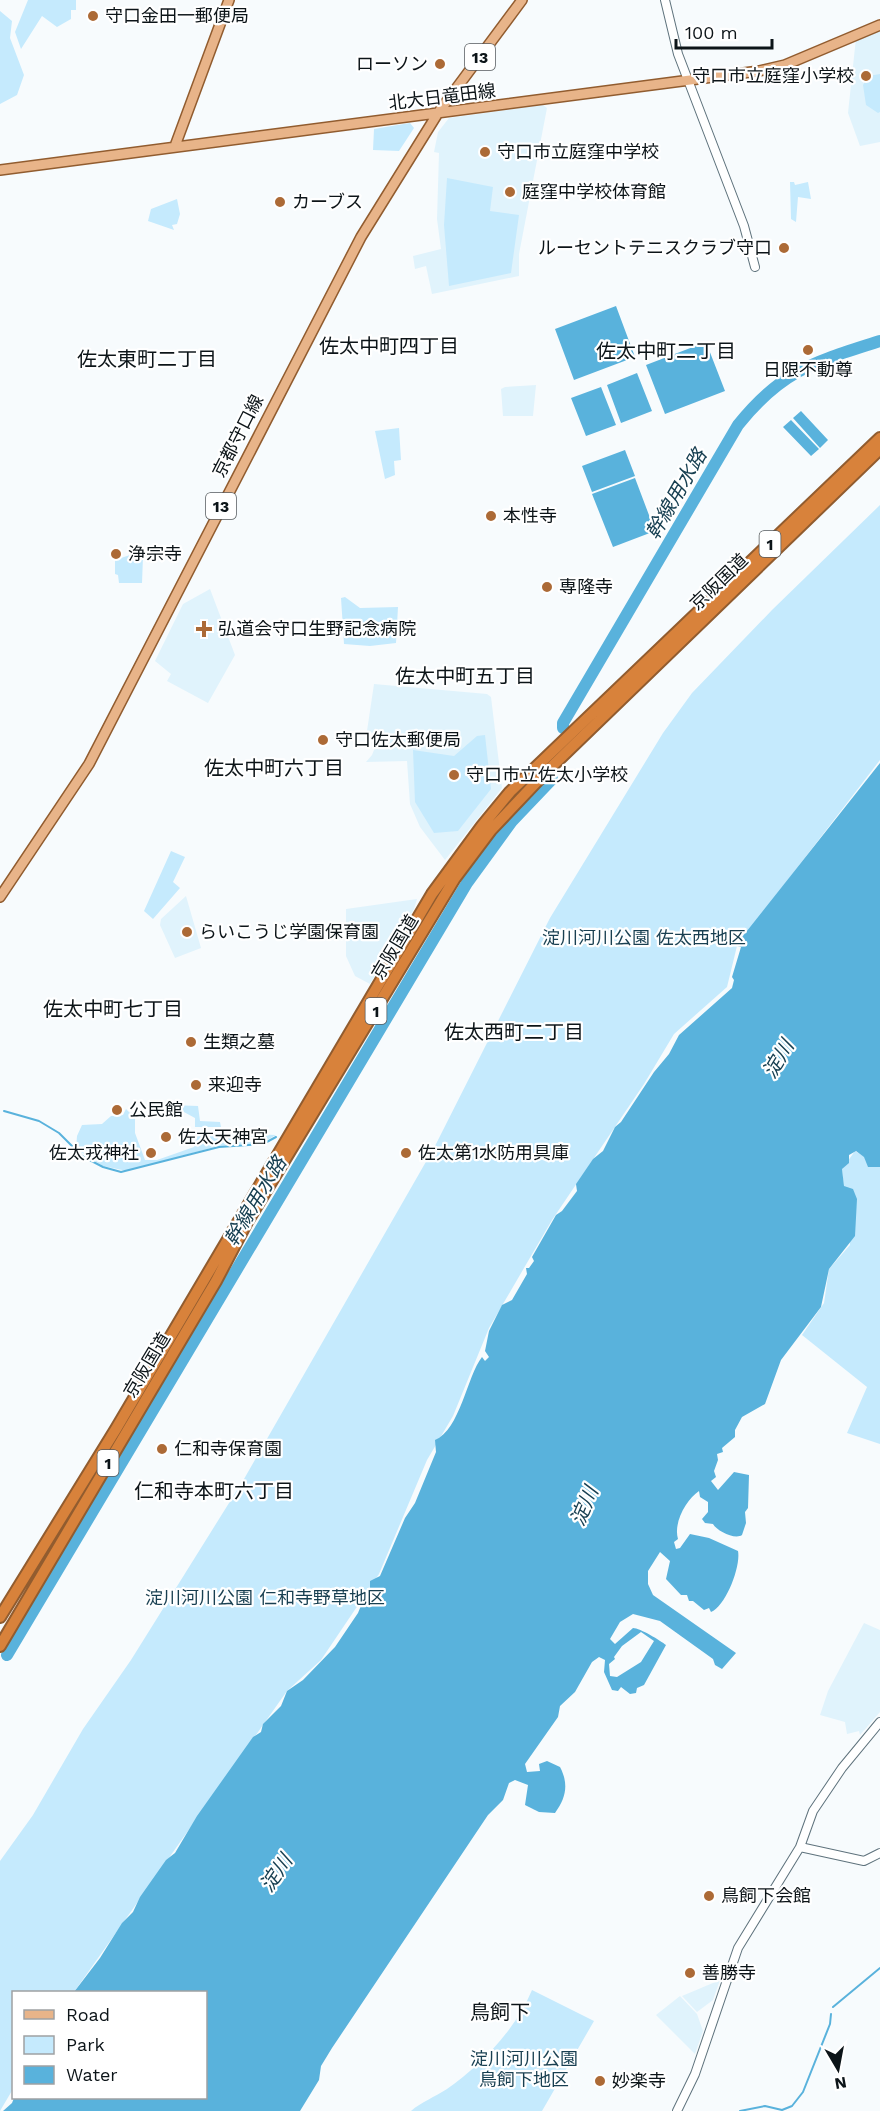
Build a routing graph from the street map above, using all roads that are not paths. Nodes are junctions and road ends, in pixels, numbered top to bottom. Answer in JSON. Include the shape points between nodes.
{"nodes":[{"id":1,"x":230,"y":0,"type":"edge"},
{"id":2,"x":522,"y":0,"type":"edge"},
{"id":3,"x":665,"y":0,"type":"edge"},
{"id":4,"x":880,"y":25,"type":"edge"},
{"id":5,"x":689,"y":81,"type":"junction"},
{"id":6,"x":438,"y":113,"type":"junction"},
{"id":7,"x":175,"y":146,"type":"junction"},
{"id":8,"x":0,"y":170,"type":"edge"},
{"id":9,"x":755,"y":267,"type":"dead end"},
{"id":10,"x":880,"y":436,"type":"edge"},
{"id":11,"x":880,"y":449,"type":"edge"},
{"id":12,"x":664,"y":653,"type":"junction"},
{"id":13,"x":0,"y":897,"type":"edge"},
{"id":14,"x":0,"y":1617,"type":"edge"},
{"id":15,"x":0,"y":1646,"type":"edge"},
{"id":16,"x":880,"y":1722,"type":"edge"},
{"id":17,"x":800,"y":1847,"type":"junction"},
{"id":18,"x":880,"y":1853,"type":"edge"},
{"id":19,"x":677,"y":2111,"type":"edge"}],
"edges":[{"from":1,"to":7,"type":"main road"},
{"from":2,"to":6,"type":"main road","name":"京都守口線","number":"13"},
{"from":3,"to":5,"type":"street"},
{"from":4,"to":5,"type":"main road","name":"北大日竜田線","via":[[785,65]]},
{"from":5,"to":6,"type":"main road","name":"北大日竜田線"},
{"from":5,"to":9,"type":"street","via":[[744,226]]},
{"from":6,"to":7,"type":"main road","name":"北大日竜田線"},
{"from":6,"to":13,"type":"main road","name":"京都守口線","number":"13","via":[[361,237],[89,764]]},
{"from":7,"to":8,"type":"main road","name":"北大日竜田線"},
{"from":10,"to":12,"type":"highway","name":"京阪国道","number":"1"},
{"from":11,"to":12,"type":"highway","name":"京阪国道","number":"1"},
{"from":12,"to":14,"type":"highway","name":"京阪国道","number":"1","via":[[510,792],[432,894],[134,1399]]},
{"from":12,"to":15,"type":"highway","name":"京阪国道","number":"1","via":[[511,808],[455,878],[247,1222]]},
{"from":16,"to":17,"type":"street","via":[[813,1811]]},
{"from":17,"to":18,"type":"street","via":[[864,1861]]},
{"from":17,"to":19,"type":"street","via":[[738,1948],[695,2074]]}]}
